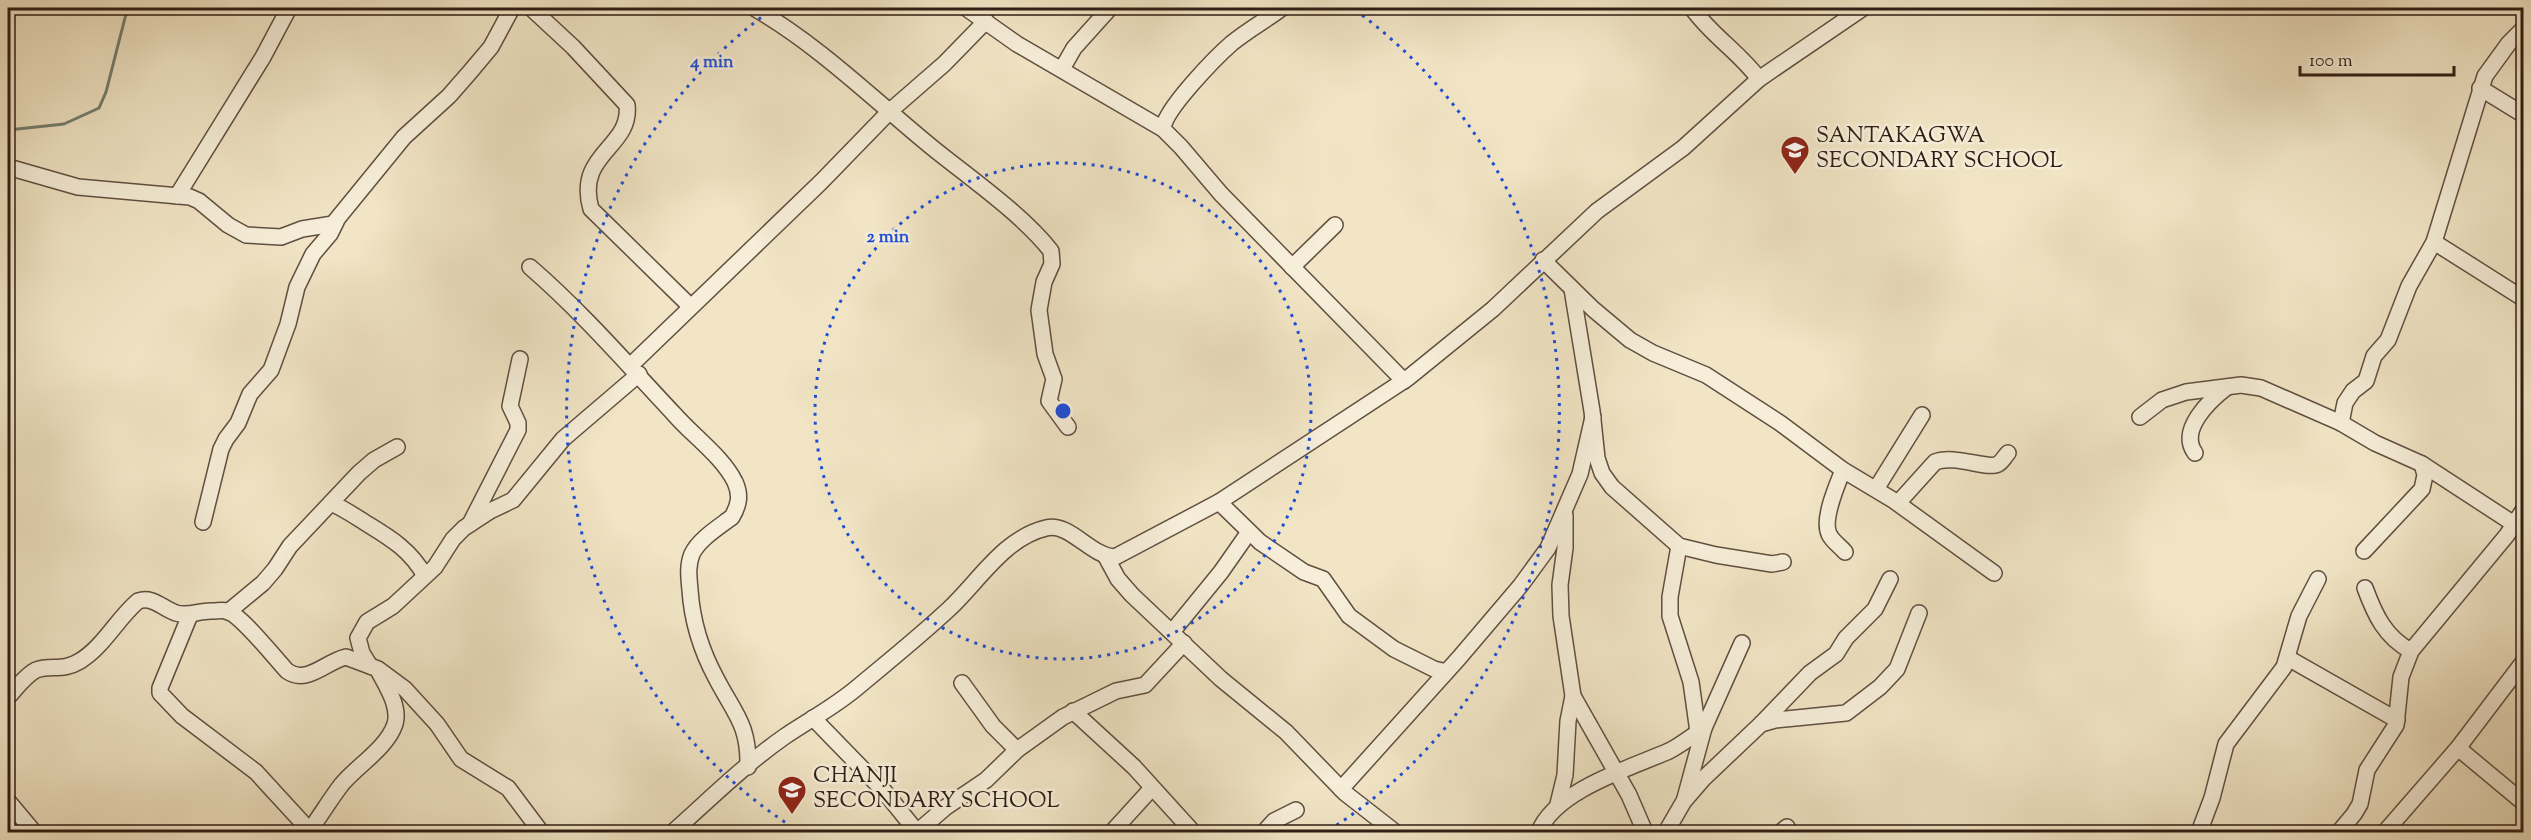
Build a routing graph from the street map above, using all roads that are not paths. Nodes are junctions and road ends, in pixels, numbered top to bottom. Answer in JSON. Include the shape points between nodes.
{"nodes":[{"id":1,"x":289,"y":8,"type":"edge"},
{"id":2,"x":512,"y":8,"type":"edge"},
{"id":3,"x":531,"y":8,"type":"edge"},
{"id":4,"x":754,"y":8,"type":"edge"},
{"id":5,"x":966,"y":8,"type":"edge"},
{"id":6,"x":1110,"y":8,"type":"edge"},
{"id":7,"x":1282,"y":8,"type":"edge"},
{"id":8,"x":1863,"y":8,"type":"edge"},
{"id":9,"x":1698,"y":12,"type":"edge"},
{"id":10,"x":986,"y":21,"type":"junction"},
{"id":11,"x":2523,"y":28,"type":"edge"},
{"id":12,"x":1062,"y":69,"type":"junction"},
{"id":13,"x":1760,"y":79,"type":"junction"},
{"id":14,"x":2480,"y":88,"type":"junction"},
{"id":15,"x":890,"y":111,"type":"junction"},
{"id":16,"x":2523,"y":115,"type":"edge"},
{"id":17,"x":1163,"y":129,"type":"junction"},
{"id":18,"x":8,"y":167,"type":"edge"},
{"id":19,"x":177,"y":196,"type":"junction"},
{"id":20,"x":336,"y":222,"type":"junction"},
{"id":21,"x":1335,"y":225,"type":"dead end"},
{"id":22,"x":2434,"y":242,"type":"junction"},
{"id":23,"x":1543,"y":260,"type":"junction"},
{"id":24,"x":530,"y":267,"type":"dead end"},
{"id":25,"x":1292,"y":267,"type":"junction"},
{"id":26,"x":1572,"y":290,"type":"junction"},
{"id":27,"x":2523,"y":299,"type":"edge"},
{"id":28,"x":690,"y":306,"type":"junction"},
{"id":29,"x":520,"y":359,"type":"dead end"},
{"id":30,"x":634,"y":370,"type":"junction"},
{"id":31,"x":1404,"y":381,"type":"junction"},
{"id":32,"x":2228,"y":386,"type":"junction"},
{"id":33,"x":1922,"y":415,"type":"dead end"},
{"id":34,"x":1593,"y":417,"type":"junction"},
{"id":35,"x":2140,"y":417,"type":"dead end"},
{"id":36,"x":2341,"y":423,"type":"junction"},
{"id":37,"x":1068,"y":427,"type":"dead end"},
{"id":38,"x":398,"y":447,"type":"dead end"},
{"id":39,"x":2008,"y":453,"type":"dead end"},
{"id":40,"x":2195,"y":453,"type":"dead end"},
{"id":41,"x":2422,"y":464,"type":"junction"},
{"id":42,"x":1843,"y":470,"type":"junction"},
{"id":43,"x":1876,"y":489,"type":"junction"},
{"id":44,"x":1219,"y":501,"type":"junction"},
{"id":45,"x":331,"y":503,"type":"junction"},
{"id":46,"x":1898,"y":503,"type":"junction"},
{"id":47,"x":2523,"y":508,"type":"edge"},
{"id":48,"x":1565,"y":512,"type":"junction"},
{"id":49,"x":203,"y":522,"type":"dead end"},
{"id":50,"x":470,"y":524,"type":"junction"},
{"id":51,"x":2514,"y":524,"type":"junction"},
{"id":52,"x":1249,"y":532,"type":"junction"},
{"id":53,"x":1679,"y":546,"type":"junction"},
{"id":54,"x":2364,"y":551,"type":"dead end"},
{"id":55,"x":1845,"y":552,"type":"dead end"},
{"id":56,"x":1107,"y":556,"type":"junction"},
{"id":57,"x":1783,"y":562,"type":"dead end"},
{"id":58,"x":1994,"y":573,"type":"dead end"},
{"id":59,"x":424,"y":576,"type":"junction"},
{"id":60,"x":1890,"y":579,"type":"dead end"},
{"id":61,"x":2318,"y":579,"type":"dead end"},
{"id":62,"x":2365,"y":588,"type":"dead end"},
{"id":63,"x":228,"y":612,"type":"junction"},
{"id":64,"x":1919,"y":614,"type":"dead end"},
{"id":65,"x":190,"y":615,"type":"junction"},
{"id":66,"x":1172,"y":632,"type":"junction"},
{"id":67,"x":1184,"y":643,"type":"junction"},
{"id":68,"x":1742,"y":643,"type":"dead end"},
{"id":69,"x":2411,"y":651,"type":"junction"},
{"id":70,"x":2288,"y":658,"type":"junction"},
{"id":71,"x":2523,"y":661,"type":"edge"},
{"id":72,"x":374,"y":667,"type":"junction"},
{"id":73,"x":1446,"y":672,"type":"junction"},
{"id":74,"x":962,"y":683,"type":"dead end"},
{"id":75,"x":9,"y":696,"type":"dead end"},
{"id":76,"x":1573,"y":696,"type":"junction"},
{"id":77,"x":1073,"y":711,"type":"junction"},
{"id":78,"x":813,"y":718,"type":"junction"},
{"id":79,"x":2397,"y":720,"type":"junction"},
{"id":80,"x":1761,"y":724,"type":"junction"},
{"id":81,"x":1701,"y":730,"type":"junction"},
{"id":82,"x":2458,"y":748,"type":"junction"},
{"id":83,"x":1017,"y":750,"type":"junction"},
{"id":84,"x":748,"y":766,"type":"junction"},
{"id":85,"x":1616,"y":772,"type":"junction"},
{"id":86,"x":1152,"y":788,"type":"junction"},
{"id":87,"x":1341,"y":789,"type":"junction"},
{"id":88,"x":8,"y":801,"type":"edge"},
{"id":89,"x":1684,"y":801,"type":"junction"},
{"id":90,"x":2523,"y":803,"type":"edge"},
{"id":91,"x":1558,"y":804,"type":"junction"},
{"id":92,"x":1296,"y":810,"type":"dead end"},
{"id":93,"x":1540,"y":827,"type":"edge"},
{"id":94,"x":310,"y":831,"type":"edge"},
{"id":95,"x":34,"y":832,"type":"edge"},
{"id":96,"x":541,"y":832,"type":"edge"},
{"id":97,"x":673,"y":832,"type":"edge"},
{"id":98,"x":917,"y":832,"type":"edge"},
{"id":99,"x":1112,"y":832,"type":"edge"},
{"id":100,"x":1193,"y":832,"type":"edge"},
{"id":101,"x":1264,"y":832,"type":"edge"},
{"id":102,"x":1395,"y":832,"type":"edge"},
{"id":103,"x":1529,"y":832,"type":"edge"},
{"id":104,"x":1645,"y":832,"type":"edge"},
{"id":105,"x":1666,"y":832,"type":"edge"},
{"id":106,"x":2202,"y":832,"type":"edge"},
{"id":107,"x":2339,"y":832,"type":"edge"},
{"id":108,"x":2385,"y":832,"type":"edge"}],
"edges":[{"from":1,"to":19,"type":"street","via":[[257,68]]},
{"from":2,"to":20,"type":"street","via":[[491,47],[450,96],[404,137]]},
{"from":3,"to":28,"type":"street","via":[[627,105],[628,115],[617,138],[590,172],[591,209]]},
{"from":4,"to":15,"type":"street","via":[[784,26]]},
{"from":5,"to":10,"type":"street"},
{"from":6,"to":12,"type":"street","via":[[1074,48]]},
{"from":7,"to":17,"type":"street","via":[[1218,57],[1173,107]]},
{"from":8,"to":13,"type":"street"},
{"from":9,"to":13,"type":"street"},
{"from":10,"to":12,"type":"street"},
{"from":10,"to":15,"type":"street"},
{"from":11,"to":14,"type":"street","via":[[2492,64]]},
{"from":12,"to":17,"type":"street"},
{"from":13,"to":23,"type":"street","via":[[1683,148],[1597,211]]},
{"from":14,"to":16,"type":"street"},
{"from":14,"to":22,"type":"street"},
{"from":15,"to":28,"type":"street","via":[[821,183]]},
{"from":15,"to":37,"type":"street","via":[[988,192],[1051,251],[1052,264],[1039,310],[1045,354],[1054,379],[1049,400]]},
{"from":17,"to":25,"type":"street"},
{"from":18,"to":19,"type":"street","via":[[78,187]]},
{"from":19,"to":20,"type":"street","via":[[199,201],[246,235],[281,237]]},
{"from":20,"to":49,"type":"street","via":[[313,254],[297,287],[271,370],[250,394],[221,449]]},
{"from":21,"to":25,"type":"street"},
{"from":22,"to":27,"type":"street"},
{"from":22,"to":36,"type":"street","via":[[2409,286],[2388,340],[2374,356],[2366,381],[2345,403]]},
{"from":23,"to":26,"type":"street"},
{"from":23,"to":31,"type":"street","via":[[1493,309]]},
{"from":24,"to":30,"type":"street"},
{"from":25,"to":31,"type":"street"},
{"from":26,"to":34,"type":"street"},
{"from":26,"to":42,"type":"street","via":[[1630,340],[1706,375]]},
{"from":28,"to":30,"type":"street"},
{"from":29,"to":50,"type":"street","via":[[510,406],[518,430]]},
{"from":30,"to":50,"type":"street","via":[[563,439],[513,500]]},
{"from":30,"to":84,"type":"street","via":[[730,474],[738,492],[736,511],[696,546],[688,571],[698,631],[716,678],[741,721],[748,744]]},
{"from":31,"to":44,"type":"street"},
{"from":32,"to":35,"type":"street","via":[[2171,396]]},
{"from":32,"to":36,"type":"street","via":[[2261,388]]},
{"from":32,"to":40,"type":"street","via":[[2200,412],[2191,435]]},
{"from":33,"to":43,"type":"street"},
{"from":34,"to":48,"type":"street","via":[[1580,474]]},
{"from":34,"to":53,"type":"street","via":[[1602,473],[1623,498]]},
{"from":36,"to":41,"type":"street"},
{"from":38,"to":45,"type":"street","via":[[374,460]]},
{"from":39,"to":46,"type":"street","via":[[2001,462],[1989,466],[1968,460],[1935,462]]},
{"from":41,"to":51,"type":"street"},
{"from":41,"to":54,"type":"street","via":[[2422,489]]},
{"from":42,"to":43,"type":"street"},
{"from":42,"to":55,"type":"street","via":[[1827,526],[1832,540]]},
{"from":43,"to":46,"type":"street"},
{"from":44,"to":52,"type":"street"},
{"from":44,"to":56,"type":"street","via":[[1127,552]]},
{"from":45,"to":59,"type":"street","via":[[393,540],[412,555]]},
{"from":45,"to":63,"type":"street","via":[[290,546],[263,583]]},
{"from":46,"to":58,"type":"street"},
{"from":47,"to":51,"type":"street"},
{"from":48,"to":73,"type":"street","via":[[1548,548],[1521,585]]},
{"from":48,"to":76,"type":"street","via":[[1561,616]]},
{"from":50,"to":59,"type":"street"},
{"from":51,"to":69,"type":"street"},
{"from":52,"to":66,"type":"street"},
{"from":52,"to":73,"type":"street","via":[[1304,572],[1323,579],[1349,616],[1394,649]]},
{"from":53,"to":57,"type":"street","via":[[1772,564]]},
{"from":53,"to":81,"type":"street","via":[[1670,616]]},
{"from":56,"to":66,"type":"street","via":[[1125,587]]},
{"from":56,"to":78,"type":"street","via":[[1058,528],[1047,527],[1029,535],[992,562],[949,609],[859,687]]},
{"from":59,"to":72,"type":"street","via":[[361,630],[359,646]]},
{"from":60,"to":80,"type":"street","via":[[1875,609],[1836,654],[1810,673]]},
{"from":61,"to":70,"type":"street","via":[[2299,616]]},
{"from":62,"to":69,"type":"street","via":[[2381,624],[2392,639]]},
{"from":63,"to":65,"type":"street","via":[[209,610]]},
{"from":63,"to":72,"type":"street","via":[[239,618],[286,671],[295,676],[346,657]]},
{"from":64,"to":80,"type":"street","via":[[1891,678],[1857,707],[1845,713]]},
{"from":65,"to":75,"type":"street","via":[[178,614],[153,600],[138,601],[82,660],[60,669],[33,671]]},
{"from":65,"to":94,"type":"street","via":[[160,693],[182,716],[256,772]]},
{"from":66,"to":67,"type":"street"},
{"from":67,"to":77,"type":"street","via":[[1145,685],[1116,691]]},
{"from":67,"to":87,"type":"street","via":[[1286,732]]},
{"from":68,"to":81,"type":"street"},
{"from":69,"to":79,"type":"street","via":[[2401,677]]},
{"from":70,"to":79,"type":"street"},
{"from":70,"to":106,"type":"street","via":[[2226,744]]},
{"from":71,"to":82,"type":"street"},
{"from":72,"to":94,"type":"street","via":[[390,694],[396,711],[395,724],[382,746],[342,784]]},
{"from":72,"to":96,"type":"street","via":[[405,689],[425,710],[461,759],[508,788]]},
{"from":73,"to":87,"type":"street"},
{"from":74,"to":83,"type":"street","via":[[993,726]]},
{"from":76,"to":85,"type":"street"},
{"from":76,"to":91,"type":"street","via":[[1565,776]]},
{"from":77,"to":83,"type":"street"},
{"from":77,"to":86,"type":"street"},
{"from":78,"to":84,"type":"street"},
{"from":78,"to":98,"type":"street","via":[[884,791]]},
{"from":79,"to":107,"type":"street","via":[[2367,770],[2360,804]]},
{"from":80,"to":89,"type":"street"},
{"from":81,"to":85,"type":"street","via":[[1670,750]]},
{"from":81,"to":89,"type":"street"},
{"from":82,"to":90,"type":"street"},
{"from":82,"to":108,"type":"street"},
{"from":83,"to":98,"type":"street","via":[[980,785]]},
{"from":84,"to":97,"type":"street"},
{"from":85,"to":91,"type":"street"},
{"from":85,"to":104,"type":"street"},
{"from":86,"to":99,"type":"street"},
{"from":86,"to":100,"type":"street"},
{"from":87,"to":102,"type":"street"},
{"from":88,"to":95,"type":"street"},
{"from":89,"to":105,"type":"street"},
{"from":91,"to":93,"type":"street"},
{"from":92,"to":101,"type":"street","via":[[1274,820]]},
{"from":93,"to":103,"type":"street"}]}
